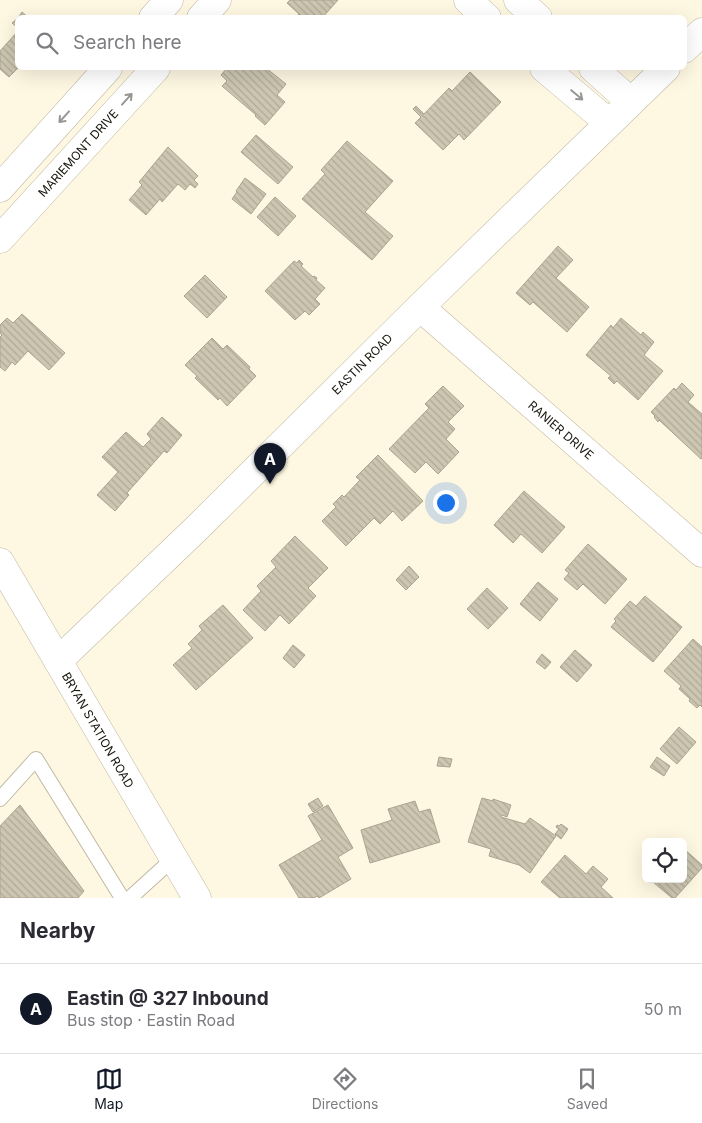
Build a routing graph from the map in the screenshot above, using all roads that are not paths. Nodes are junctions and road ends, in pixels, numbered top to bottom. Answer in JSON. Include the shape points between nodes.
{"nodes":[{"id":1,"x":169,"y":0,"type":"edge"},
{"id":2,"x":217,"y":0,"type":"edge"},
{"id":3,"x":468,"y":0,"type":"edge"},
{"id":4,"x":518,"y":0,"type":"edge"},
{"id":5,"x":156,"y":15,"type":"edge"},
{"id":6,"x":204,"y":15,"type":"edge"},
{"id":7,"x":484,"y":15,"type":"edge"},
{"id":8,"x":535,"y":15,"type":"edge"},
{"id":9,"x":702,"y":32,"type":"edge"},
{"id":10,"x":687,"y":46,"type":"edge"},
{"id":11,"x":106,"y":70,"type":"edge"},
{"id":12,"x":154,"y":70,"type":"edge"},
{"id":13,"x":546,"y":70,"type":"edge"},
{"id":14,"x":595,"y":70,"type":"edge"},
{"id":15,"x":664,"y":70,"type":"edge"},
{"id":16,"x":631,"y":102,"type":"junction"},
{"id":17,"x":609,"y":123,"type":"junction"},
{"id":18,"x":0,"y":188,"type":"edge"},
{"id":19,"x":0,"y":239,"type":"edge"},
{"id":20,"x":420,"y":306,"type":"junction"},
{"id":21,"x":702,"y":553,"type":"edge"},
{"id":22,"x":0,"y":562,"type":"edge"},
{"id":23,"x":58,"y":661,"type":"junction"},
{"id":24,"x":0,"y":799,"type":"edge"},
{"id":25,"x":174,"y":858,"type":"junction"},
{"id":26,"x":122,"y":898,"type":"edge"},
{"id":27,"x":130,"y":898,"type":"edge"},
{"id":28,"x":197,"y":898,"type":"edge"}],
"edges":[{"from":1,"to":5,"type":"street"},
{"from":2,"to":6,"type":"street"},
{"from":3,"to":7,"type":"street"},
{"from":4,"to":8,"type":"street"},
{"from":9,"to":10,"type":"street"},
{"from":11,"to":18,"type":"street","one_way":true},
{"from":19,"to":12,"type":"street","name":"MARIEMONT DRIVE","one_way":true},
{"from":13,"to":17,"type":"street","one_way":true},
{"from":14,"to":16,"type":"street"},
{"from":15,"to":16,"type":"street","name":"EASTIN ROAD"},
{"from":16,"to":17,"type":"street","name":"EASTIN ROAD"},
{"from":17,"to":20,"type":"street","name":"EASTIN ROAD"},
{"from":20,"to":21,"type":"street","name":"RANIER DRIVE"},
{"from":20,"to":23,"type":"street","name":"EASTIN ROAD"},
{"from":22,"to":23,"type":"street","name":"BRYAN STATION ROAD"},
{"from":23,"to":25,"type":"street","name":"BRYAN STATION ROAD"},
{"from":24,"to":26,"type":"lane","via":[[36,759]]},
{"from":25,"to":27,"type":"lane"},
{"from":25,"to":28,"type":"street","name":"BRYAN STATION ROAD"}]}
